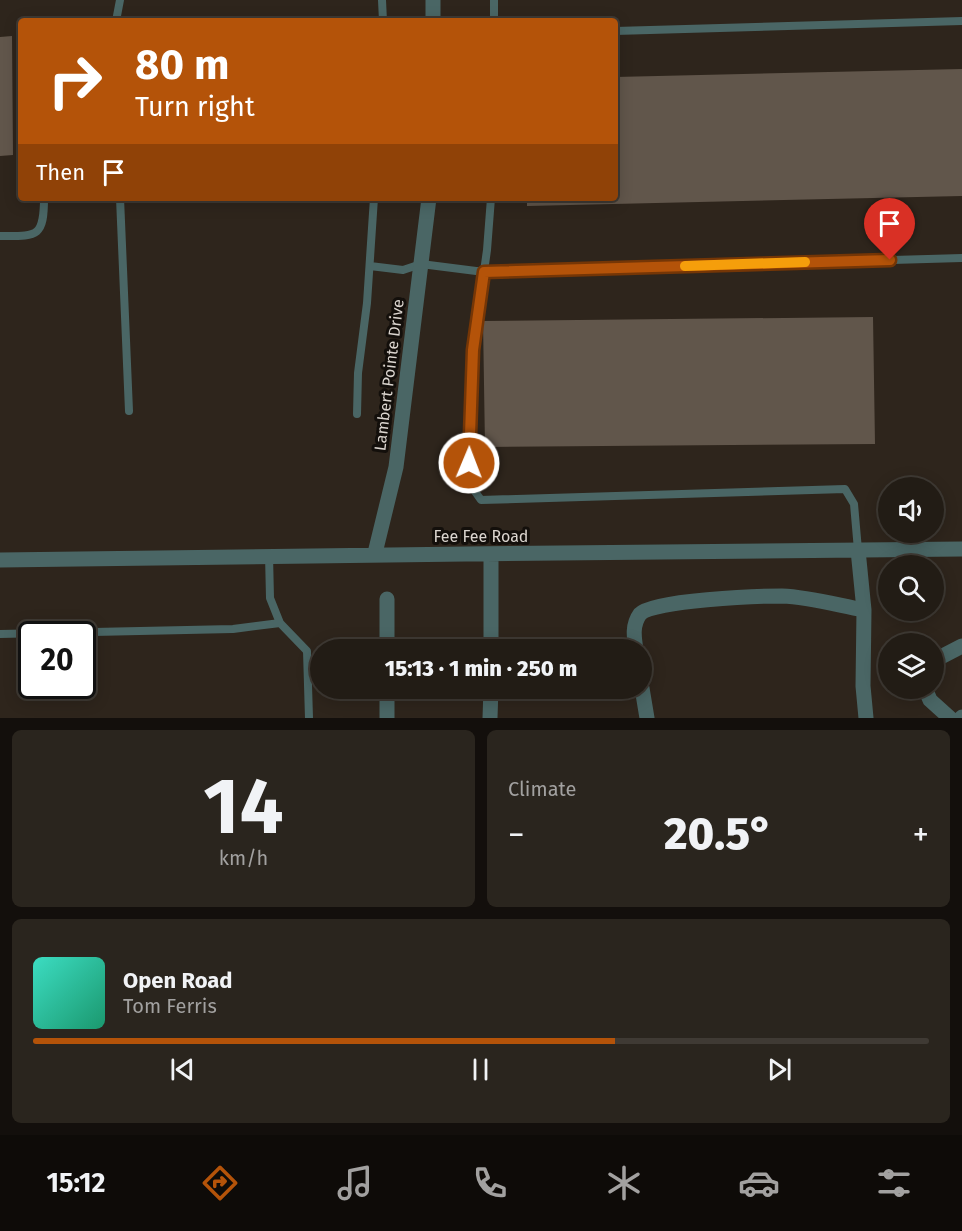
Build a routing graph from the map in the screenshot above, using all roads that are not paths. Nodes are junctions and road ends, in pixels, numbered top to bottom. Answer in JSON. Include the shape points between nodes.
{"nodes":[{"id":1,"x":120,"y":0,"type":"edge"},
{"id":2,"x":382,"y":0,"type":"edge"},
{"id":3,"x":433,"y":0,"type":"edge"},
{"id":4,"x":494,"y":0,"type":"edge"},
{"id":5,"x":117,"y":18,"type":"edge"},
{"id":6,"x":383,"y":18,"type":"edge"},
{"id":7,"x":433,"y":18,"type":"edge"},
{"id":8,"x":494,"y":18,"type":"edge"},
{"id":9,"x":962,"y":21,"type":"edge"},
{"id":10,"x":618,"y":31,"type":"edge"},
{"id":11,"x":44,"y":201,"type":"edge"},
{"id":12,"x":120,"y":201,"type":"edge"},
{"id":13,"x":374,"y":201,"type":"edge"},
{"id":14,"x":429,"y":201,"type":"edge"},
{"id":15,"x":491,"y":201,"type":"edge"},
{"id":16,"x":0,"y":236,"type":"edge"},
{"id":17,"x":962,"y":258,"type":"edge"},
{"id":18,"x":421,"y":264,"type":"junction"},
{"id":19,"x":370,"y":266,"type":"junction"},
{"id":20,"x":484,"y":272,"type":"junction"},
{"id":21,"x":129,"y":411,"type":"dead end"},
{"id":22,"x":357,"y":414,"type":"dead end"},
{"id":23,"x":962,"y":549,"type":"edge"},
{"id":24,"x":858,"y":550,"type":"junction"},
{"id":25,"x":375,"y":553,"type":"junction"},
{"id":26,"x":491,"y":554,"type":"junction"},
{"id":27,"x":268,"y":555,"type":"junction"},
{"id":28,"x":0,"y":560,"type":"edge"},
{"id":29,"x":387,"y":599,"type":"dead end"},
{"id":30,"x":864,"y":609,"type":"junction"},
{"id":31,"x":280,"y":623,"type":"junction"},
{"id":32,"x":0,"y":634,"type":"edge"},
{"id":33,"x":387,"y":639,"type":"edge"},
{"id":34,"x":491,"y":639,"type":"edge"},
{"id":35,"x":634,"y":639,"type":"edge"},
{"id":36,"x":962,"y":646,"type":"edge"},
{"id":37,"x":944,"y":655,"type":"edge"},
{"id":38,"x":387,"y":699,"type":"edge"},
{"id":39,"x":491,"y":699,"type":"edge"},
{"id":40,"x":644,"y":699,"type":"edge"},
{"id":41,"x":930,"y":699,"type":"edge"},
{"id":42,"x":309,"y":718,"type":"edge"},
{"id":43,"x":387,"y":718,"type":"edge"},
{"id":44,"x":490,"y":718,"type":"edge"},
{"id":45,"x":647,"y":718,"type":"edge"},
{"id":46,"x":866,"y":718,"type":"edge"},
{"id":47,"x":950,"y":718,"type":"edge"}],
"edges":[{"from":1,"to":5,"type":"lane"},
{"from":2,"to":6,"type":"lane"},
{"from":3,"to":7,"type":"street"},
{"from":4,"to":8,"type":"lane"},
{"from":9,"to":10,"type":"lane"},
{"from":11,"to":16,"type":"lane","via":[[42,226],[36,232]]},
{"from":12,"to":21,"type":"lane"},
{"from":13,"to":19,"type":"lane"},
{"from":14,"to":18,"type":"street","name":"Lambert Pointe Drive"},
{"from":15,"to":20,"type":"lane"},
{"from":17,"to":20,"type":"lane"},
{"from":18,"to":19,"type":"lane","via":[[403,270]]},
{"from":18,"to":20,"type":"lane"},
{"from":18,"to":25,"type":"street","name":"Lambert Pointe Drive","via":[[396,467]]},
{"from":19,"to":22,"type":"lane"},
{"from":20,"to":24,"type":"lane","via":[[473,350],[469,483],[481,500],[845,489],[854,504]]},
{"from":23,"to":24,"type":"street","name":"Fee Fee Road"},
{"from":24,"to":26,"type":"street","name":"Fee Fee Road"},
{"from":24,"to":30,"type":"street"},
{"from":25,"to":26,"type":"street","name":"Fee Fee Road"},
{"from":25,"to":27,"type":"street","name":"Fee Fee Road"},
{"from":26,"to":34,"type":"street"},
{"from":27,"to":28,"type":"street","name":"Fee Fee Road"},
{"from":27,"to":31,"type":"lane","via":[[270,598]]},
{"from":29,"to":33,"type":"street"},
{"from":30,"to":35,"type":"street","via":[[783,596],[705,600],[641,613],[633,630]]},
{"from":30,"to":46,"type":"street"},
{"from":31,"to":32,"type":"lane","via":[[233,628]]},
{"from":31,"to":42,"type":"lane","via":[[307,651]]},
{"from":36,"to":37,"type":"street"},
{"from":38,"to":43,"type":"street"},
{"from":39,"to":44,"type":"street"},
{"from":40,"to":45,"type":"street"},
{"from":41,"to":47,"type":"street"}]}
